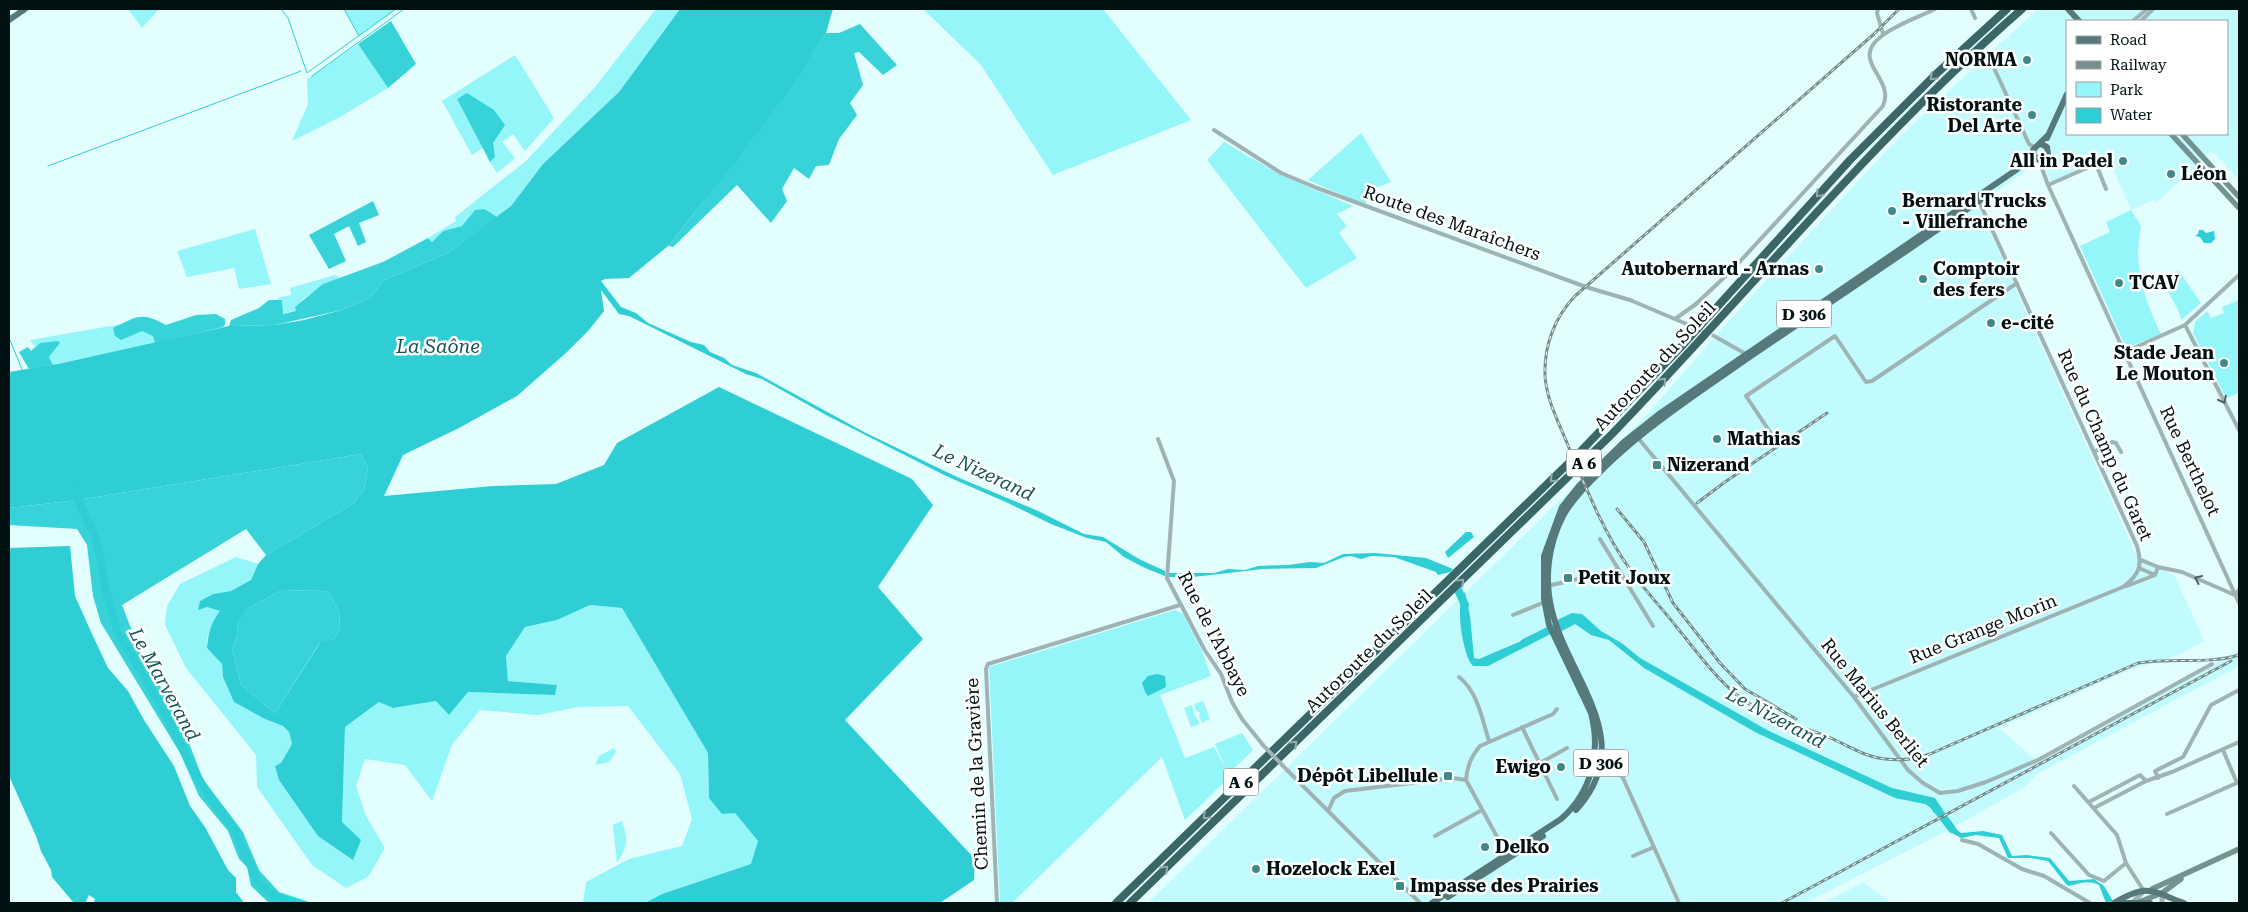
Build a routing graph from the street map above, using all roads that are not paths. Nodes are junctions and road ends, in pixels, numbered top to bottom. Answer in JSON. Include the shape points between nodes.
{"nodes":[{"id":1,"x":25,"y":9,"type":"edge"},
{"id":2,"x":1878,"y":9,"type":"edge"},
{"id":3,"x":1935,"y":9,"type":"edge"},
{"id":4,"x":1971,"y":9,"type":"edge"},
{"id":5,"x":2007,"y":9,"type":"edge"},
{"id":6,"x":2022,"y":9,"type":"edge"},
{"id":7,"x":2064,"y":9,"type":"edge"},
{"id":8,"x":2068,"y":9,"type":"edge"},
{"id":9,"x":2147,"y":9,"type":"edge"},
{"id":10,"x":2153,"y":9,"type":"edge"},
{"id":11,"x":1975,"y":18,"type":"dead end"},
{"id":12,"x":9,"y":20,"type":"edge"},
{"id":13,"x":2072,"y":20,"type":"edge"},
{"id":14,"x":2078,"y":20,"type":"edge"},
{"id":15,"x":2134,"y":20,"type":"edge"},
{"id":16,"x":2142,"y":20,"type":"edge"},
{"id":17,"x":1883,"y":34,"type":"junction"},
{"id":18,"x":1989,"y":57,"type":"dead end"},
{"id":19,"x":2066,"y":89,"type":"edge"},
{"id":20,"x":2066,"y":96,"type":"edge"},
{"id":21,"x":2058,"y":111,"type":"junction"},
{"id":22,"x":1214,"y":130,"type":"dead end"},
{"id":23,"x":2172,"y":135,"type":"edge"},
{"id":24,"x":2183,"y":135,"type":"edge"},
{"id":25,"x":2043,"y":145,"type":"junction"},
{"id":26,"x":2038,"y":158,"type":"junction"},
{"id":27,"x":2048,"y":185,"type":"junction"},
{"id":28,"x":2106,"y":189,"type":"dead end"},
{"id":29,"x":2239,"y":197,"type":"edge"},
{"id":30,"x":1978,"y":199,"type":"junction"},
{"id":31,"x":2239,"y":208,"type":"edge"},
{"id":32,"x":2239,"y":275,"type":"edge"},
{"id":33,"x":2017,"y":283,"type":"junction"},
{"id":34,"x":1674,"y":319,"type":"junction"},
{"id":35,"x":1689,"y":325,"type":"tunnel mouth"},
{"id":36,"x":2185,"y":325,"type":"junction"},
{"id":37,"x":1714,"y":336,"type":"tunnel mouth"},
{"id":38,"x":2125,"y":352,"type":"junction"},
{"id":39,"x":1748,"y":356,"type":"junction"},
{"id":40,"x":2239,"y":430,"type":"edge"},
{"id":41,"x":1636,"y":435,"type":"junction"},
{"id":42,"x":1158,"y":439,"type":"dead end"},
{"id":43,"x":1776,"y":441,"type":"dead end"},
{"id":44,"x":2094,"y":452,"type":"junction"},
{"id":45,"x":2121,"y":452,"type":"dead end"},
{"id":46,"x":1600,"y":539,"type":"dead end"},
{"id":47,"x":2141,"y":560,"type":"junction"},
{"id":48,"x":2158,"y":567,"type":"junction"},
{"id":49,"x":2139,"y":568,"type":"junction"},
{"id":50,"x":1618,"y":570,"type":"junction"},
{"id":51,"x":2155,"y":575,"type":"junction"},
{"id":52,"x":1546,"y":586,"type":"junction"},
{"id":53,"x":2123,"y":587,"type":"junction"},
{"id":54,"x":2239,"y":589,"type":"edge"},
{"id":55,"x":2238,"y":596,"type":"edge"},
{"id":56,"x":1547,"y":601,"type":"junction"},
{"id":57,"x":2239,"y":602,"type":"edge"},
{"id":58,"x":1180,"y":605,"type":"junction"},
{"id":59,"x":1514,"y":615,"type":"dead end"},
{"id":60,"x":1653,"y":626,"type":"dead end"},
{"id":61,"x":2212,"y":664,"type":"dead end"},
{"id":62,"x":1459,"y":677,"type":"dead end"},
{"id":63,"x":2239,"y":690,"type":"edge"},
{"id":64,"x":1854,"y":697,"type":"junction"},
{"id":65,"x":1558,"y":709,"type":"dead end"},
{"id":66,"x":1522,"y":727,"type":"junction"},
{"id":67,"x":1489,"y":741,"type":"junction"},
{"id":68,"x":2239,"y":742,"type":"edge"},
{"id":69,"x":1567,"y":748,"type":"dead end"},
{"id":70,"x":2223,"y":750,"type":"junction"},
{"id":71,"x":1540,"y":763,"type":"junction"},
{"id":72,"x":1597,"y":765,"type":"junction"},
{"id":73,"x":2158,"y":778,"type":"junction"},
{"id":74,"x":1466,"y":780,"type":"junction"},
{"id":75,"x":2146,"y":781,"type":"junction"},
{"id":76,"x":2238,"y":782,"type":"edge"},
{"id":77,"x":2074,"y":786,"type":"dead end"},
{"id":78,"x":1557,"y":799,"type":"dead end"},
{"id":79,"x":2089,"y":802,"type":"junction"},
{"id":80,"x":2094,"y":808,"type":"junction"},
{"id":81,"x":1482,"y":810,"type":"junction"},
{"id":82,"x":1328,"y":811,"type":"junction"},
{"id":83,"x":2167,"y":814,"type":"dead end"},
{"id":84,"x":2052,"y":833,"type":"dead end"},
{"id":85,"x":1435,"y":836,"type":"dead end"},
{"id":86,"x":1962,"y":840,"type":"dead end"},
{"id":87,"x":1654,"y":847,"type":"junction"},
{"id":88,"x":2239,"y":849,"type":"edge"},
{"id":89,"x":1633,"y":856,"type":"dead end"},
{"id":90,"x":1508,"y":857,"type":"junction"},
{"id":91,"x":2126,"y":863,"type":"junction"},
{"id":92,"x":2194,"y":870,"type":"junction"},
{"id":93,"x":2144,"y":890,"type":"junction"},
{"id":94,"x":2152,"y":890,"type":"junction"},
{"id":95,"x":2162,"y":893,"type":"junction"},
{"id":96,"x":997,"y":903,"type":"edge"},
{"id":97,"x":1116,"y":903,"type":"edge"},
{"id":98,"x":1130,"y":903,"type":"edge"},
{"id":99,"x":1420,"y":903,"type":"edge"},
{"id":100,"x":1432,"y":903,"type":"edge"},
{"id":101,"x":1439,"y":903,"type":"edge"},
{"id":102,"x":1679,"y":903,"type":"edge"},
{"id":103,"x":2090,"y":903,"type":"edge"},
{"id":104,"x":2116,"y":903,"type":"edge"},
{"id":105,"x":2133,"y":903,"type":"edge"},
{"id":106,"x":2150,"y":903,"type":"edge"},
{"id":107,"x":2162,"y":903,"type":"edge"},
{"id":108,"x":2184,"y":903,"type":"edge"}],
"edges":[{"from":1,"to":12,"type":"main road"},
{"from":2,"to":17,"type":"street"},
{"from":3,"to":17,"type":"street"},
{"from":4,"to":11,"type":"street"},
{"from":5,"to":97,"type":"highway","name":"Autoroute du Soleil","number":"A 6","one_way":true,"via":[[1927,82],[1850,160],[1586,447]]},
{"from":98,"to":6,"type":"highway","name":"Autoroute du Soleil","number":"A 6","one_way":true,"via":[[1601,446],[1875,148],[1942,81]]},
{"from":7,"to":13,"type":"main road"},
{"from":8,"to":14,"type":"main road"},
{"from":9,"to":15,"type":"street"},
{"from":10,"to":16,"type":"street"},
{"from":17,"to":34,"type":"street","via":[[1868,50],[1868,57],[1886,92],[1883,106],[1733,270]]},
{"from":18,"to":26,"type":"street","name":"Rue Berthelot"},
{"from":19,"to":21,"type":"main road"},
{"from":20,"to":21,"type":"main road"},
{"from":21,"to":25,"type":"main road"},
{"from":22,"to":34,"type":"street","name":"Route des Maraîchers","via":[[1281,173],[1317,188],[1630,300]]},
{"from":23,"to":31,"type":"main road"},
{"from":24,"to":29,"type":"main road"},
{"from":25,"to":26,"type":"main road"},
{"from":25,"to":26,"type":"main road","via":[[2048,154]]},
{"from":26,"to":27,"type":"street","name":"Rue Berthelot"},
{"from":26,"to":30,"type":"main road","number":"D 306","via":[[2016,170]]},
{"from":27,"to":28,"type":"street","via":[[2096,164]]},
{"from":27,"to":38,"type":"street","name":"Rue Berthelot"},
{"from":30,"to":33,"type":"street","name":"Rue du Champ du Garet"},
{"from":30,"to":39,"type":"main road","number":"D 306"},
{"from":32,"to":36,"type":"street"},
{"from":33,"to":43,"type":"street","via":[[1872,381],[1866,382],[1835,336],[1746,396]]},
{"from":33,"to":44,"type":"street","name":"Rue du Champ du Garet"},
{"from":34,"to":35,"type":"street","name":"Route des Maraîchers"},
{"from":36,"to":38,"type":"street"},
{"from":36,"to":40,"type":"street","one_way":true},
{"from":37,"to":39,"type":"street"},
{"from":38,"to":55,"type":"street","name":"Rue Berthelot"},
{"from":39,"to":41,"type":"main road","number":"D 306"},
{"from":41,"to":52,"type":"main road","number":"D 306","via":[[1562,507],[1544,556]]},
{"from":41,"to":64,"type":"street","name":"Rue Marius Berliet"},
{"from":42,"to":58,"type":"street","name":"Rue de l'Abbaye","via":[[1174,481],[1167,578]]},
{"from":44,"to":45,"type":"street","via":[[2112,442]]},
{"from":44,"to":47,"type":"street","name":"Rue du Champ du Garet"},
{"from":46,"to":50,"type":"street"},
{"from":47,"to":48,"type":"street"},
{"from":47,"to":49,"type":"street","name":"Rue du Champ du Garet"},
{"from":48,"to":51,"type":"street"},
{"from":55,"to":48,"type":"street","one_way":true,"via":[[2182,572]]},
{"from":49,"to":51,"type":"street"},
{"from":49,"to":53,"type":"street","name":"Rue Grange Morin","via":[[2134,579]]},
{"from":50,"to":52,"type":"street"},
{"from":50,"to":60,"type":"street"},
{"from":51,"to":53,"type":"street","name":"Rue Grange Morin"},
{"from":52,"to":56,"type":"main road","number":"D 306"},
{"from":53,"to":64,"type":"street","name":"Rue Grange Morin"},
{"from":54,"to":55,"type":"street"},
{"from":55,"to":57,"type":"street","name":"Rue Berthelot"},
{"from":56,"to":59,"type":"street"},
{"from":56,"to":72,"type":"main road","number":"D 306","via":[[1557,635],[1596,714],[1602,747]]},
{"from":58,"to":82,"type":"street","name":"Rue de l'Abbaye","bridge":true,"via":[[1221,674],[1242,719]]},
{"from":58,"to":96,"type":"street","name":"Chemin de la Gravière","via":[[988,664]]},
{"from":61,"to":64,"type":"street","name":"Rue Marius Berliet","via":[[2038,760],[1986,782],[1940,793],[1908,770]]},
{"from":62,"to":67,"type":"street","via":[[1467,683],[1478,705]]},
{"from":63,"to":73,"type":"street","via":[[2211,705],[2183,757],[2155,771]]},
{"from":65,"to":66,"type":"street"},
{"from":66,"to":67,"type":"street"},
{"from":66,"to":71,"type":"street"},
{"from":67,"to":74,"type":"street","via":[[1473,754],[1467,766]]},
{"from":68,"to":70,"type":"street"},
{"from":69,"to":71,"type":"street"},
{"from":70,"to":73,"type":"street"},
{"from":70,"to":76,"type":"street"},
{"from":71,"to":78,"type":"street"},
{"from":72,"to":87,"type":"street","via":[[1617,770],[1623,778]]},
{"from":72,"to":90,"type":"main road","number":"D 306","via":[[1591,792],[1578,808],[1561,824]]},
{"from":73,"to":75,"type":"street"},
{"from":74,"to":81,"type":"street"},
{"from":74,"to":82,"type":"street","via":[[1453,778],[1345,790],[1334,798]]},
{"from":75,"to":79,"type":"street","via":[[2140,775]]},
{"from":75,"to":80,"type":"street"},
{"from":76,"to":83,"type":"street"},
{"from":77,"to":79,"type":"street"},
{"from":79,"to":80,"type":"street"},
{"from":80,"to":91,"type":"street","via":[[2117,835]]},
{"from":81,"to":85,"type":"street"},
{"from":81,"to":90,"type":"street"},
{"from":82,"to":99,"type":"street"},
{"from":84,"to":91,"type":"street","via":[[2088,875],[2104,881]]},
{"from":86,"to":103,"type":"street","via":[[1978,844],[2022,869],[2044,876]]},
{"from":87,"to":89,"type":"street"},
{"from":87,"to":102,"type":"street"},
{"from":88,"to":92,"type":"main road"},
{"from":90,"to":100,"type":"main road","number":"D 306"},
{"from":90,"to":101,"type":"main road","number":"D 306"},
{"from":91,"to":93,"type":"street"},
{"from":92,"to":94,"type":"main road"},
{"from":92,"to":95,"type":"main road"},
{"from":93,"to":94,"type":"main road"},
{"from":93,"to":104,"type":"main road"},
{"from":93,"to":105,"type":"street"},
{"from":94,"to":95,"type":"main road"},
{"from":95,"to":105,"type":"main road"},
{"from":95,"to":107,"type":"street"},
{"from":95,"to":108,"type":"main road"},
{"from":104,"to":105,"type":"main road"},
{"from":105,"to":106,"type":"main road"}]}
